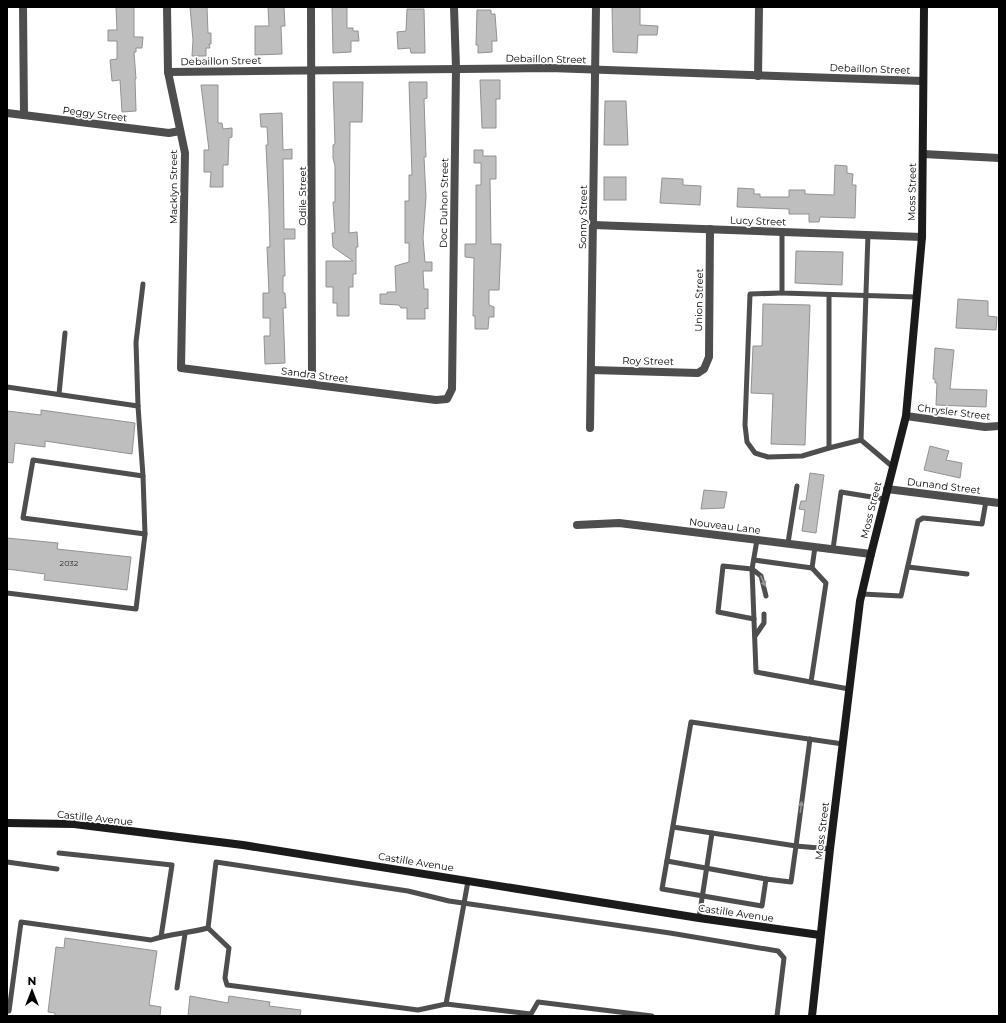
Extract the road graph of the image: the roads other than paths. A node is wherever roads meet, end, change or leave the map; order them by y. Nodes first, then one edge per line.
1 (23, 7) edge
2 (167, 7) edge
3 (311, 7) edge
4 (454, 7) edge
5 (596, 7) edge
6 (759, 7) edge
7 (924, 7) edge
8 (456, 68) junction
9 (311, 70) junction
10 (595, 70) junction
11 (168, 72) junction
12 (758, 76) junction
13 (923, 81) junction
14 (7, 113) edge
15 (24, 115) junction
16 (180, 131) junction
17 (923, 154) junction
18 (999, 158) edge
19 (593, 225) junction
20 (710, 229) junction
21 (782, 232) junction
22 (868, 234) junction
23 (922, 237) junction
24 (143, 284) dead end
25 (782, 293) junction
26 (829, 295) junction
27 (866, 296) junction
28 (916, 297) junction
29 (65, 333) dead end
30 (181, 368) joint
31 (704, 369) joint
32 (591, 370) junction
33 (312, 384) junction
34 (7, 387) edge
35 (59, 394) junction
36 (447, 399) joint
37 (138, 406) junction
38 (906, 416) junction
39 (999, 426) edge
40 (590, 428) dead end
41 (861, 440) junction
42 (829, 448) junction
43 (893, 467) junction
44 (144, 476) junction
45 (797, 486) dead end
46 (887, 489) junction
47 (884, 498) junction
48 (986, 501) junction
49 (999, 503) edge
50 (577, 525) dead end
51 (145, 534) junction
52 (757, 540) junction
53 (788, 543) junction
54 (815, 547) junction
55 (832, 549) junction
56 (871, 554) junction
57 (754, 560) junction
58 (908, 567) junction
59 (812, 568) junction
60 (752, 569) junction
61 (967, 574) dead end
62 (7, 593) edge
63 (862, 594) junction
64 (766, 596) dead end
65 (764, 614) dead end
66 (754, 619) junction
67 (755, 637) junction
68 (812, 682) junction
69 (849, 689) junction
70 (810, 739) junction
71 (842, 744) junction
72 (7, 823) edge
73 (673, 827) junction
74 (712, 833) junction
75 (796, 846) junction
76 (830, 849) junction
77 (59, 853) dead end
78 (667, 861) junction
79 (7, 862) edge
80 (707, 868) junction
81 (57, 869) dead end
82 (766, 879) junction
83 (468, 881) junction
84 (703, 896) junction
85 (464, 903) junction
86 (699, 918) junction
87 (208, 928) junction
88 (185, 934) junction
89 (820, 935) junction
90 (161, 937) junction
91 (176, 988) dead end
92 (446, 1004) junction
93 (7, 1011) edge
94 (652, 1016) edge
95 (777, 1016) edge
96 (812, 1016) edge

1 - 15 street
2 - 11 street, Macklyn Street
3 - 9 street, Odile Street
4 - 8 street, Doc Duhon Street
5 - 10 street, Sonny Street
6 - 12 street
7 - 13 main road, Moss Street
8 - 9 street, Debaillon Street
8 - 10 street, Debaillon Street
8 - 36 street, Doc Duhon Street
9 - 11 street, Debaillon Street
9 - 33 street, Odile Street
10 - 12 street, Debaillon Street
10 - 19 street, Sonny Street
11 - 16 street, Macklyn Street
12 - 13 street, Debaillon Street
13 - 17 main road, Moss Street
14 - 15 street, Peggy Street
15 - 16 street, Peggy Street
16 - 30 street, Macklyn Street
17 - 18 street
17 - 23 main road, Moss Street
19 - 20 street, Lucy Street
19 - 32 street, Sonny Street
20 - 21 street, Lucy Street
20 - 31 street, Union Street
21 - 22 street, Lucy Street
21 - 25 lane
22 - 23 street, Lucy Street
22 - 27 lane
23 - 28 main road, Moss Street
24 - 37 lane
25 - 26 lane
25 - 42 lane
26 - 27 lane
26 - 42 lane
27 - 28 lane
27 - 41 lane
28 - 38 main road, Moss Street
29 - 35 lane
30 - 33 street, Sandra Street
31 - 32 street, Roy Street
32 - 40 street, Sonny Street
33 - 36 street, Sandra Street
34 - 35 lane
35 - 37 lane
37 - 44 lane
38 - 39 street, Chrysler Street
38 - 43 main road, Moss Street
41 - 42 lane
41 - 43 lane
43 - 46 main road, Moss Street
44 - 51 lane
44 - 51 lane
45 - 53 lane
46 - 47 main road, Moss Street
46 - 48 street, Dunand Street
47 - 55 lane
47 - 56 main road, Moss Street
48 - 49 street, Dunand Street
48 - 58 lane
50 - 52 street, Nouveau Lane
51 - 62 lane
52 - 53 street, Nouveau Lane
52 - 57 lane
53 - 54 street, Nouveau Lane
54 - 55 street, Nouveau Lane
54 - 59 lane
55 - 56 street, Nouveau Lane
56 - 63 main road, Moss Street
57 - 59 lane
57 - 60 lane
58 - 61 lane
58 - 63 lane
59 - 68 lane
60 -> 64 lane
60 - 66 lane
60 - 66 lane
63 - 69 main road, Moss Street
65 - 67 lane
66 - 67 lane
67 - 68 lane
68 - 69 lane
69 - 71 main road, Moss Street
70 - 71 lane
70 - 73 lane
75 -> 70 lane
71 - 76 main road, Moss Street
72 - 83 main road, Castille Avenue
73 - 74 lane
73 - 78 lane
74 - 75 lane
74 - 80 lane
75 - 76 lane
75 - 82 lane
76 - 89 main road, Moss Street
77 - 90 lane
78 - 80 lane
78 - 84 lane
79 - 81 lane
80 - 82 lane
80 - 84 lane
82 - 84 lane
83 - 85 lane
83 - 86 main road, Castille Avenue
84 - 86 lane
85 - 87 lane
85 - 92 lane
85 - 95 lane
86 - 89 main road, Castille Avenue
87 - 88 lane
87 - 92 lane
88 - 90 lane
88 - 91 lane
89 - 96 main road, Moss Street
90 - 93 lane
92 - 94 lane

